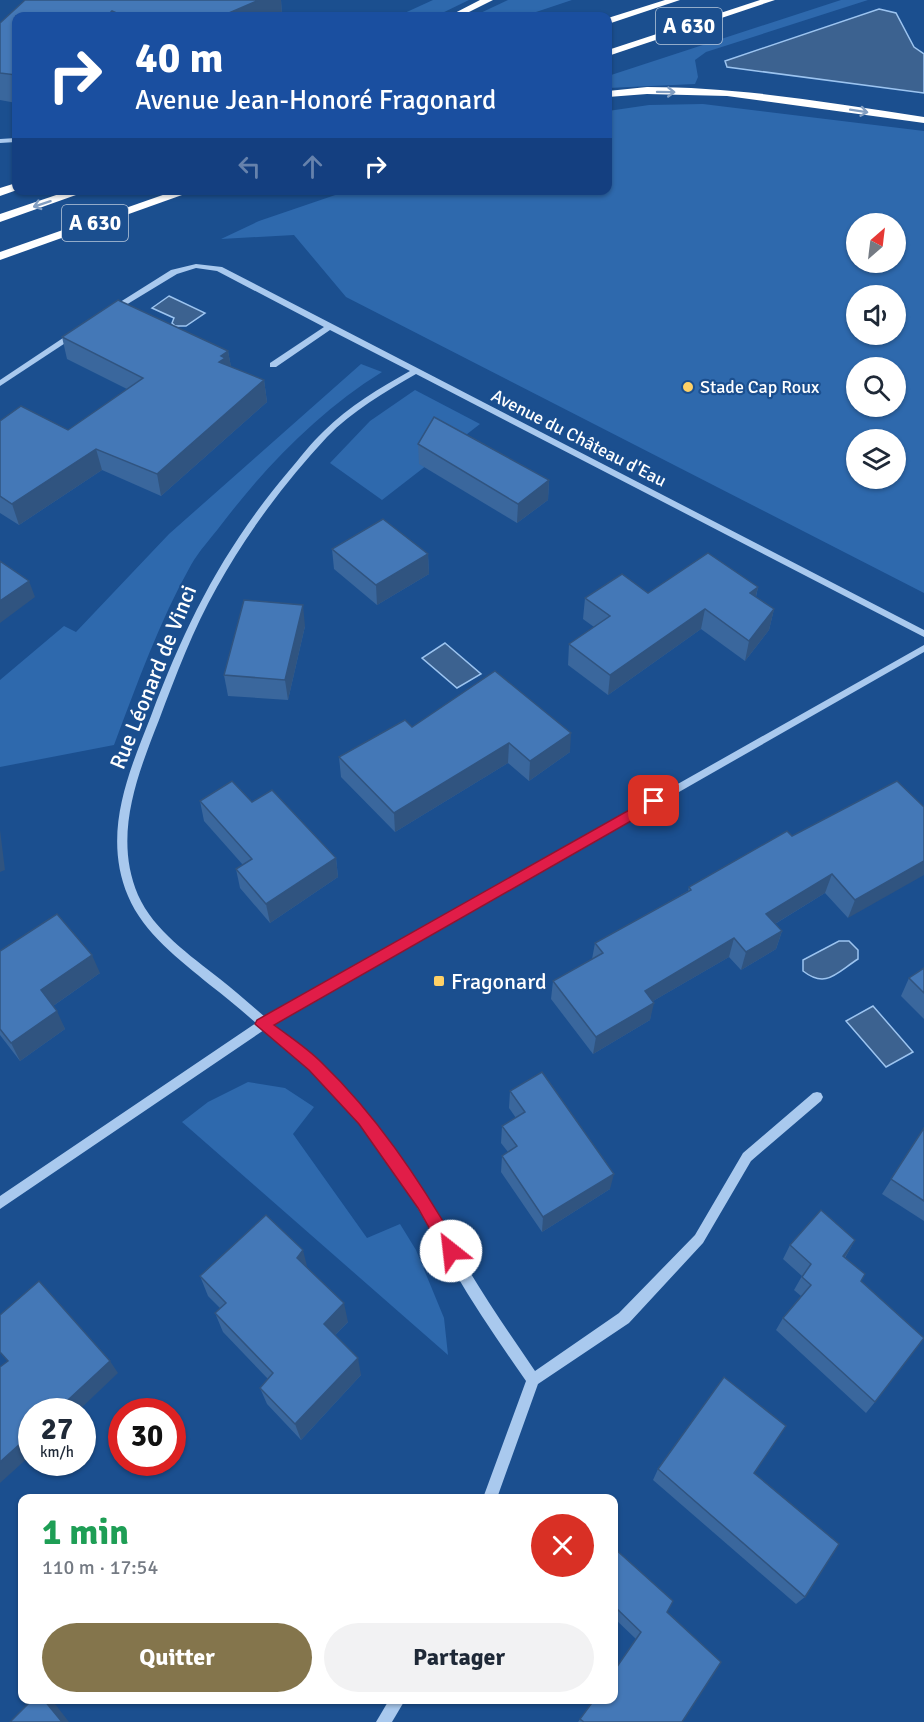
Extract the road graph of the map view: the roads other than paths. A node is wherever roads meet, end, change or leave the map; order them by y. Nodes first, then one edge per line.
1 (488, 0) edge
2 (675, 0) edge
3 (770, 0) edge
4 (462, 12) edge
5 (612, 20) edge
6 (612, 52) edge
7 (612, 93) edge
8 (924, 120) edge
9 (70, 195) edge
10 (174, 195) edge
11 (0, 219) edge
12 (0, 255) edge
13 (106, 314) edge
14 (87, 326) edge
15 (329, 327) junction
16 (273, 365) dead end
17 (414, 372) junction
18 (0, 384) edge
19 (924, 634) edge
20 (924, 648) edge
21 (262, 1024) junction
22 (818, 1096) dead end
23 (0, 1203) edge
24 (533, 1380) junction
25 (491, 1494) edge
26 (395, 1704) edge
27 (384, 1722) edge

1 - 4 highway
2 - 5 highway, A 630
3 - 6 highway, A 630
7 -> 8 highway
9 -> 11 highway, A 630
10 - 12 highway, A 630
13 - 15 street, Avenue du Château d'Eau
14 - 18 street
15 - 16 street
15 - 17 street, Avenue du Château d'Eau
17 - 19 street, Avenue du Château d'Eau
17 - 21 street, Rue Léonard de Vinci
20 - 21 street
21 - 23 street
21 - 24 street, Rue Léonard de Vinci
22 - 24 street
24 - 25 street
26 - 27 street

